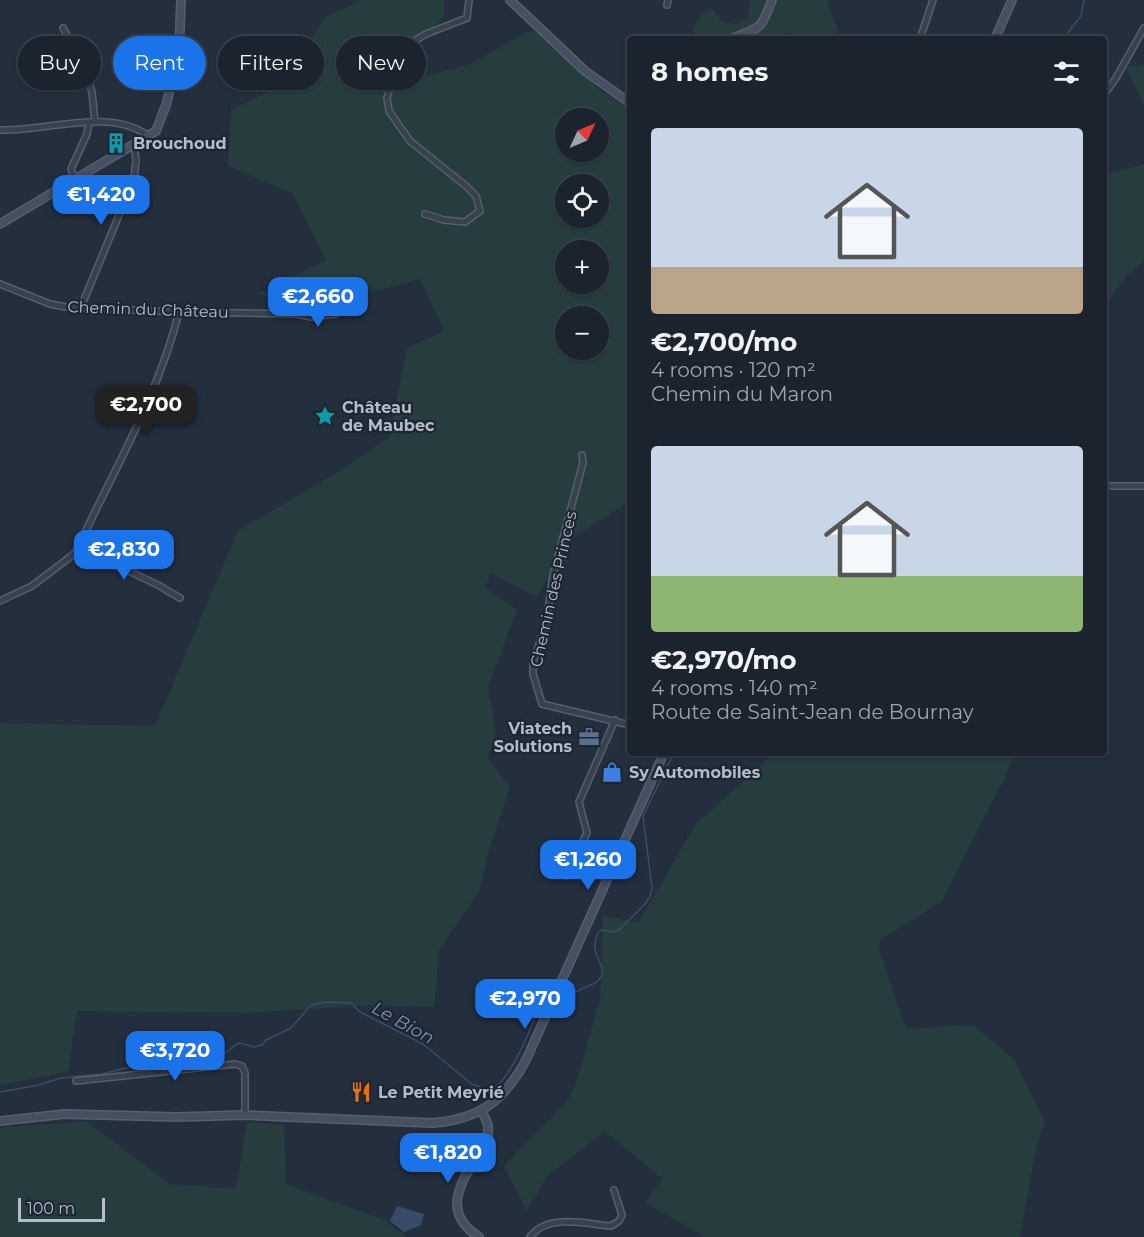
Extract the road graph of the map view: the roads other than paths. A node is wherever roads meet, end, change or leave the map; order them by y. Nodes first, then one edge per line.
1 (181, 0) edge
2 (469, 0) edge
3 (510, 0) edge
4 (772, 0) edge
5 (933, 0) edge
6 (1012, 0) edge
7 (63, 28) dead end
8 (1144, 28) edge
9 (740, 36) edge
10 (921, 36) edge
11 (996, 36) edge
12 (1107, 91) edge
13 (627, 101) edge
14 (92, 122) junction
15 (0, 130) edge
16 (147, 135) junction
17 (134, 144) junction
18 (75, 180) junction
19 (425, 214) dead end
20 (0, 224) edge
21 (0, 284) edge
22 (81, 307) junction
23 (179, 312) junction
24 (336, 314) dead end
25 (582, 455) dead end
26 (1107, 486) edge
27 (1144, 486) edge
28 (78, 547) junction
29 (180, 598) dead end
30 (0, 601) edge
31 (615, 720) junction
32 (627, 724) edge
33 (663, 756) edge
34 (566, 876) dead end
35 (76, 1081) dead end
36 (482, 1111) junction
37 (245, 1115) junction
38 (0, 1121) edge
39 (614, 1190) dead end
40 (479, 1237) edge
41 (530, 1237) edge

1 - 16 main road
2 - 19 street
3 - 13 main road
4 - 9 main road
5 - 10 street
6 - 11 main road
7 - 14 street
8 - 12 street
14 - 15 street
14 - 16 street
14 - 18 street
16 - 17 main road
17 - 18 main road
17 - 22 street
18 - 20 main road
21 - 22 street, Chemin du Château
22 - 23 street, Chemin du Château
23 - 24 street, Chemin du Château
23 - 28 street
25 - 31 street, Chemin des Princes
26 - 27 street
28 - 29 street
28 - 30 street
31 - 32 street, Chemin des Princes
31 - 34 street
33 - 36 main road
35 - 37 street
36 - 37 main road
36 - 40 main road
37 - 38 main road
39 - 41 street

